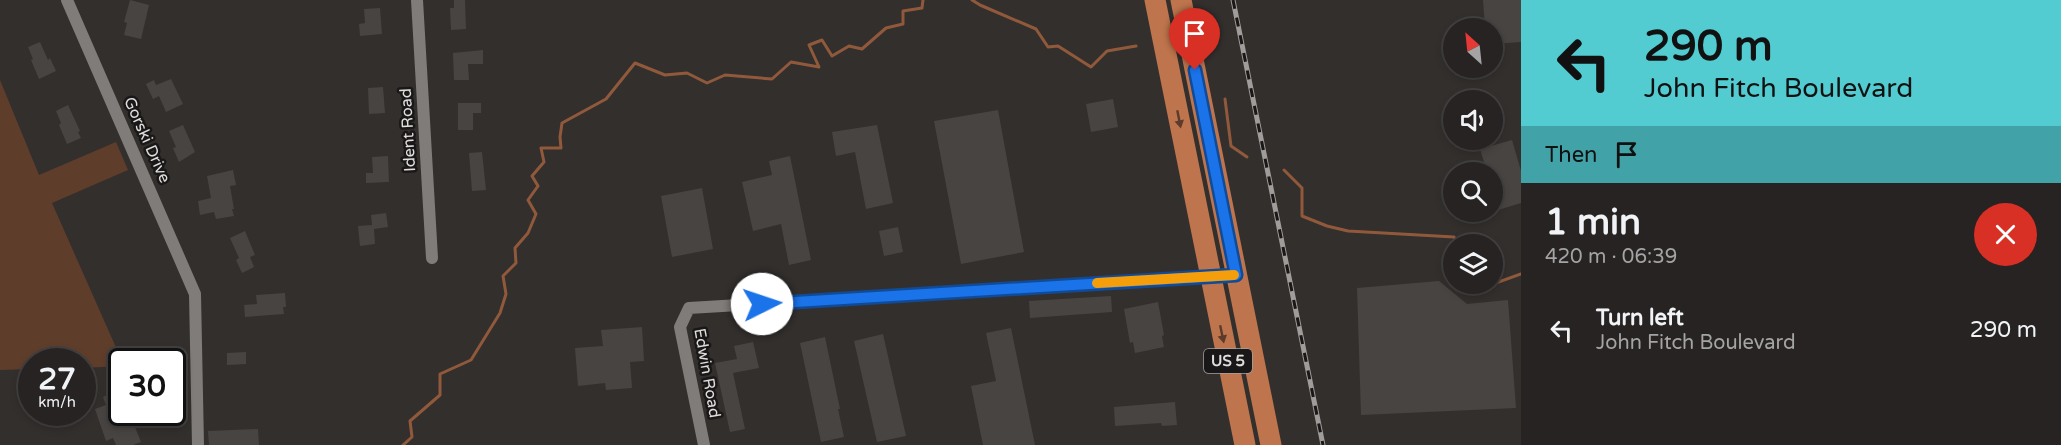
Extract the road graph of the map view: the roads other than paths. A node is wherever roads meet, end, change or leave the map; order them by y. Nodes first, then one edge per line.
1 (67, 0) edge
2 (417, 0) edge
3 (1155, 0) edge
4 (1181, 0) edge
5 (432, 258) dead end
6 (1236, 275) junction
7 (1211, 277) junction
8 (198, 445) edge
9 (704, 445) edge
10 (1245, 445) edge
11 (1270, 445) edge

1 - 8 street, Gorski Drive
2 - 5 street, Ident Road
3 -> 7 highway, US 5
4 - 6 highway, US 5
6 - 7 street
6 - 11 highway, US 5
7 - 9 street, Edwin Road
7 -> 10 highway, US 5

